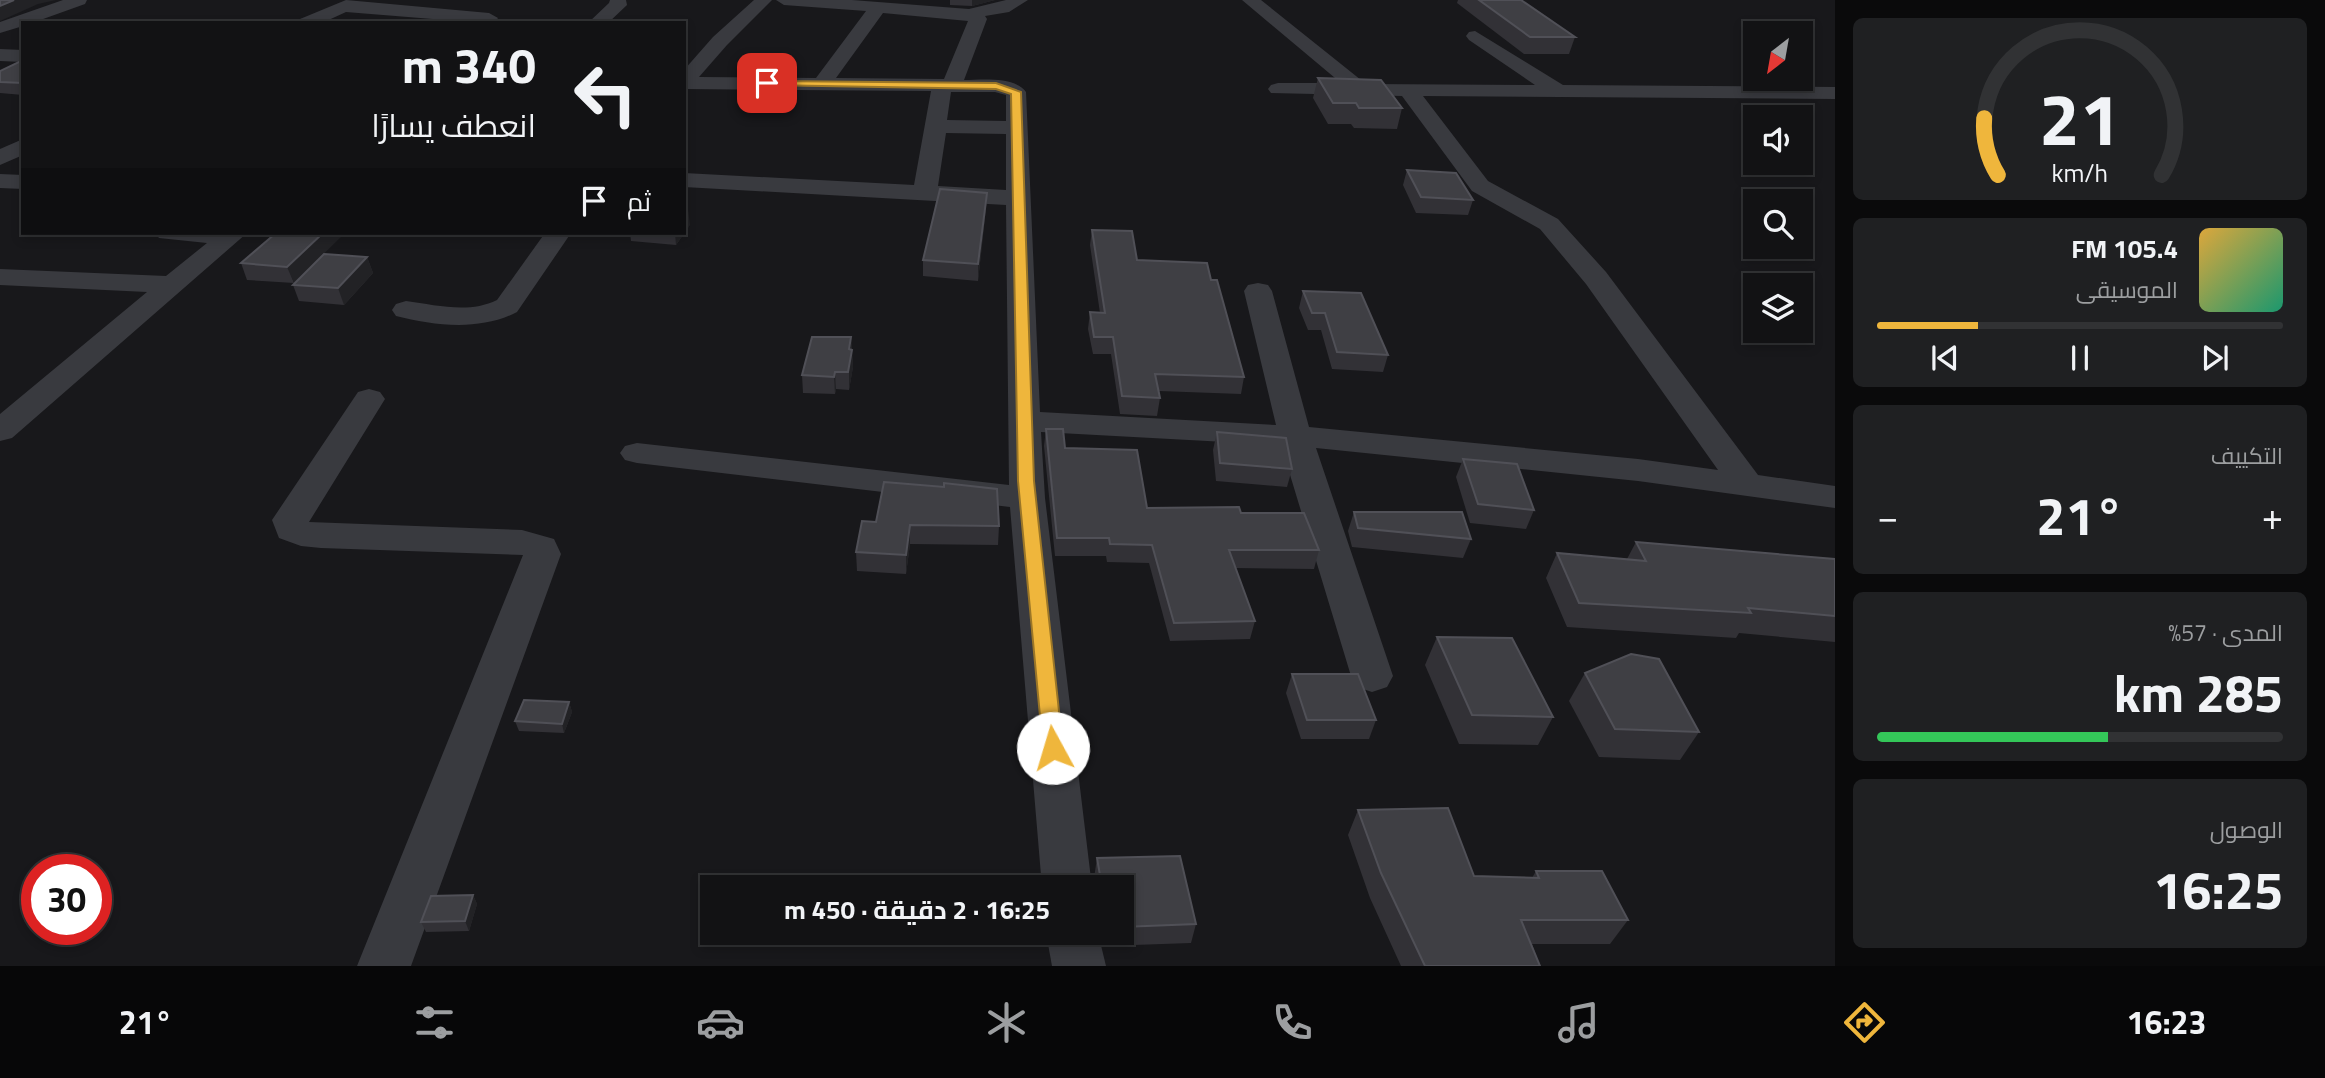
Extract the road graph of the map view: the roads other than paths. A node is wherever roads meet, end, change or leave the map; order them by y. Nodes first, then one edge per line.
1 (79, 0) edge
2 (361, 0) edge
3 (618, 0) edge
4 (764, 0) edge
5 (784, 0) edge
6 (1020, 0) edge
7 (1250, 0) edge
8 (827, 2) edge
9 (878, 6) junction
10 (343, 7) junction
11 (969, 14) junction
12 (489, 18) dead end
13 (311, 21) edge
14 (599, 21) edge
15 (0, 27) edge
16 (1475, 36) dead end
17 (0, 55) edge
18 (21, 56) edge
19 (21, 62) edge
20 (0, 71) edge
21 (686, 81) edge
22 (686, 83) edge
23 (822, 83) junction
24 (947, 86) junction
25 (1359, 88) junction
26 (1278, 89) dead end
27 (1407, 89) junction
28 (1561, 93) junction
29 (1835, 93) edge
30 (937, 126) junction
31 (1018, 128) junction
32 (21, 147) edge
33 (0, 158) edge
34 (686, 180) edge
35 (0, 181) edge
36 (21, 182) edge
37 (925, 194) junction
38 (1019, 198) junction
39 (231, 235) edge
40 (557, 235) edge
41 (0, 277) edge
42 (173, 285) junction
43 (1258, 291) dead end
44 (406, 310) dead end
45 (369, 399) dead end
46 (1025, 421) junction
47 (0, 431) edge
48 (1295, 436) junction
49 (637, 453) dead end
50 (1746, 484) junction
51 (1835, 497) edge
52 (1027, 498) junction
53 (1372, 676) dead end
54 (1066, 875) edge
55 (1075, 945) edge
56 (384, 966) edge
57 (1079, 966) edge

1 - 15 street
2 - 10 street
3 - 14 street
4 - 21 street
5 - 8 street
6 - 11 street
7 - 25 street
8 - 9 street
9 - 11 street
9 - 23 street
10 - 12 street
10 - 13 street
11 - 24 street
16 - 28 street
17 - 18 street
19 - 20 street
22 - 23 street
23 - 24 street
24 - 30 street
24 - 31 street
25 - 26 street
25 - 27 street
27 - 28 street
27 - 50 street
28 - 29 street
30 - 31 street
30 - 37 street
31 - 38 street
32 - 33 street
34 - 37 street
35 - 36 street
37 - 38 street
38 - 46 street
39 - 42 street
40 - 44 street
41 - 42 street
42 - 47 street
43 - 48 street
45 - 56 street
46 - 48 street
46 - 52 street
48 - 50 street
48 - 53 street
49 - 52 street
50 - 51 street
52 - 54 street
55 - 57 street

